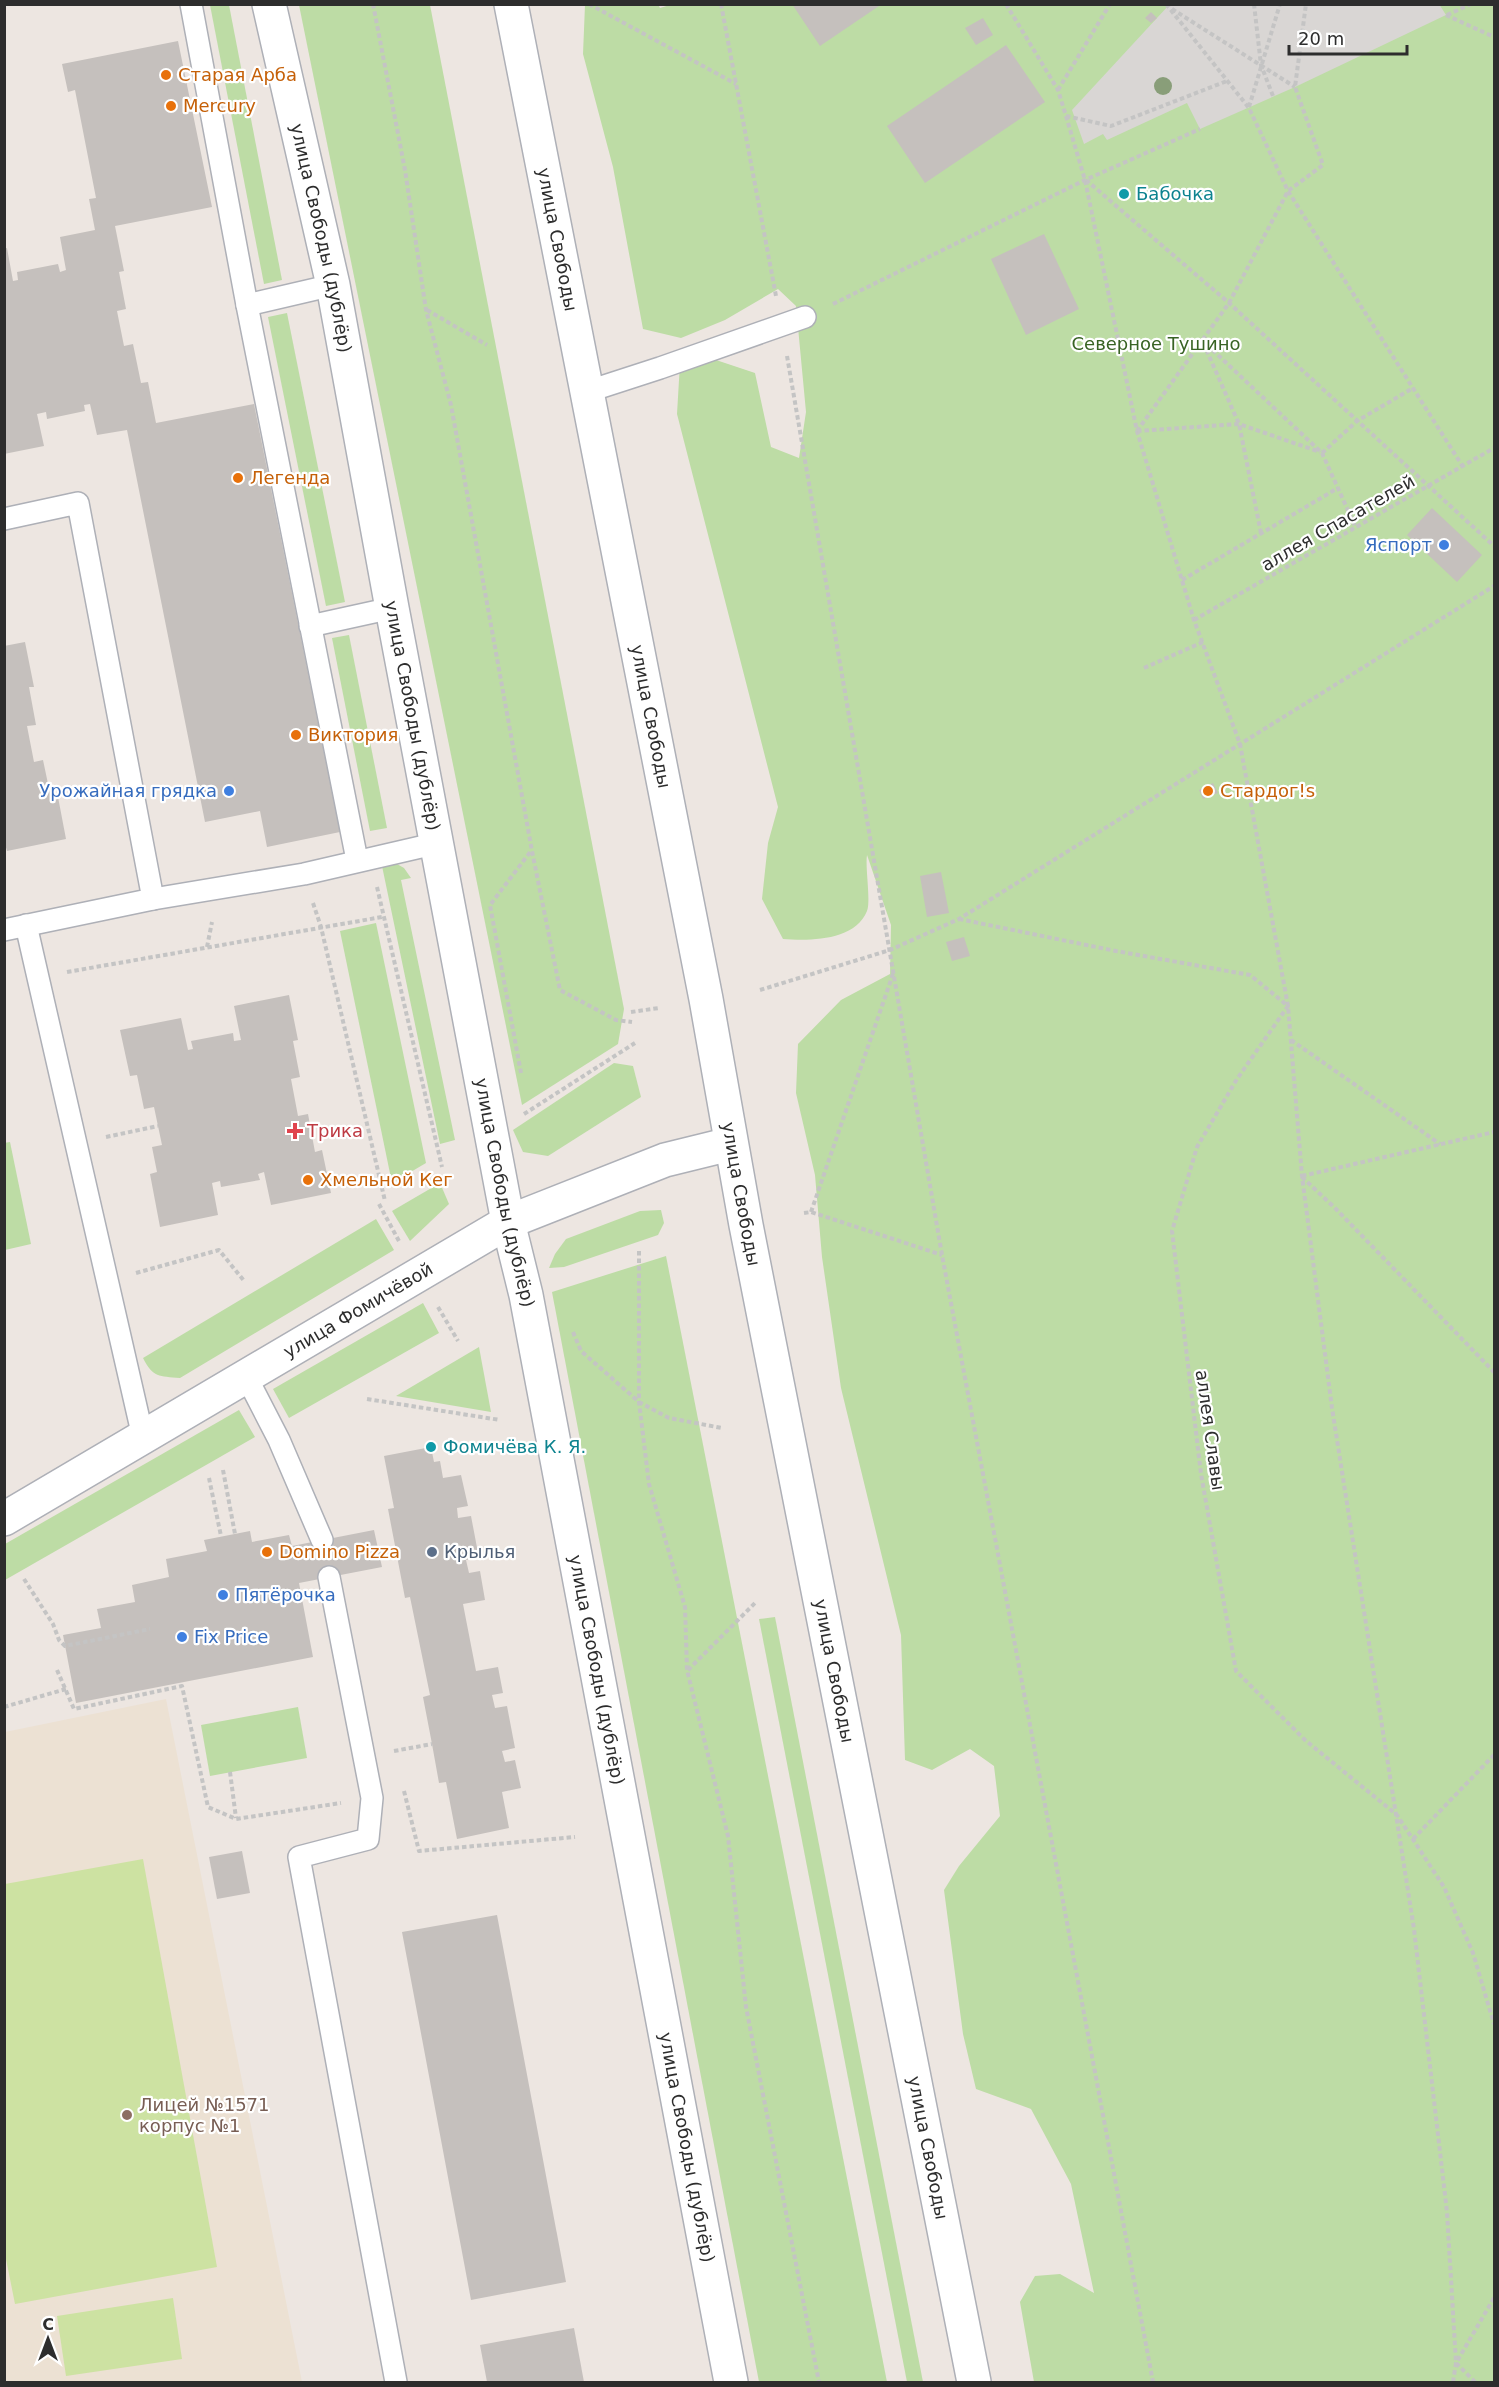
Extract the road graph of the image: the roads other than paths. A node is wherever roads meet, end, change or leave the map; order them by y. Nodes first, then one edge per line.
1 (191, 4) edge
2 (269, 4) edge
3 (511, 4) edge
4 (333, 285) junction
5 (246, 305) junction
6 (805, 317) road end
7 (586, 392) junction
8 (4, 519) edge
9 (392, 608) junction
10 (310, 626) junction
11 (438, 843) junction
12 (364, 859) junction
13 (153, 899) junction
14 (26, 926) junction
15 (4, 930) edge
16 (730, 1144) junction
17 (508, 1222) junction
18 (246, 1376) junction
19 (143, 1437) junction
20 (4, 1519) edge
21 (322, 1540) dead end
22 (329, 1577) dead end
23 (396, 2382) edge
24 (730, 2382) edge
25 (974, 2382) edge

1 - 5 lane
2 - 4 street, улица Свободы (дублёр)
3 - 7 street, улица Свободы
4 - 5 lane
4 - 9 street, улица Свободы (дублёр)
5 - 10 lane
6 - 7 lane
7 - 16 street, улица Свободы
8 - 13 lane
9 - 10 lane
9 - 11 street, улица Свободы (дублёр)
10 - 12 lane
11 - 12 lane
11 - 17 street, улица Свободы (дублёр)
12 - 13 lane
13 - 14 lane
14 - 15 lane
14 - 19 lane
16 - 17 street, улица Фомичёвой
16 - 25 street, улица Свободы
17 - 18 street, улица Фомичёвой
17 - 24 street, улица Свободы (дублёр)
18 - 19 street, улица Фомичёвой
18 - 21 lane
19 - 20 street, улица Фомичёвой
22 - 23 lane

